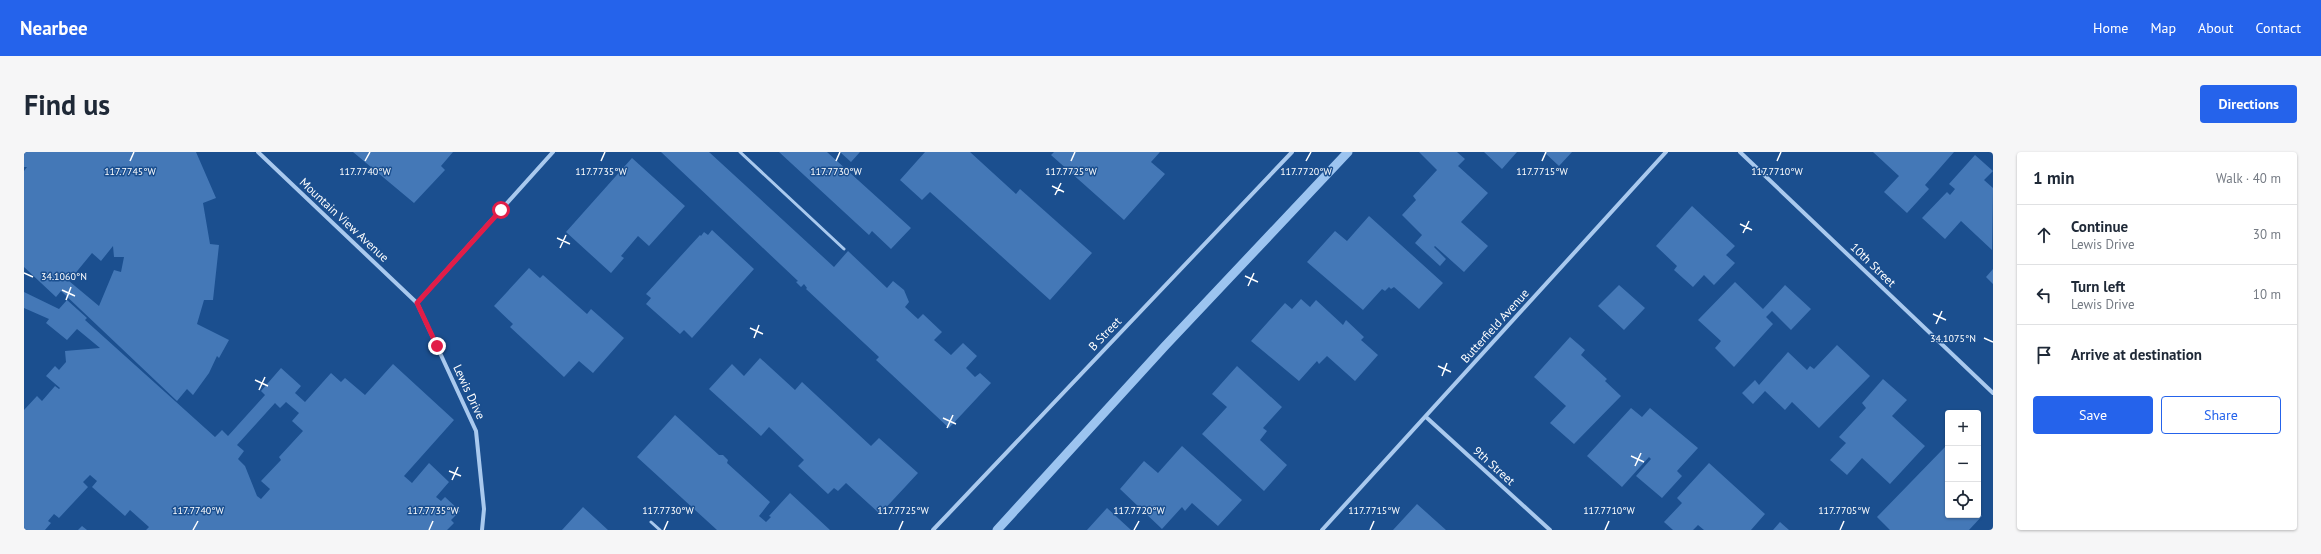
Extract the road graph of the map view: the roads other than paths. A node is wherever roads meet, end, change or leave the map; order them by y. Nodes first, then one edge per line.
1 (258, 152) edge
2 (553, 152) edge
3 (740, 152) edge
4 (1292, 152) edge
5 (1666, 152) edge
6 (1740, 152) edge
7 (844, 249) dead end
8 (417, 303) junction
9 (1993, 393) edge
10 (1426, 417) junction
11 (651, 522) dead end
12 (482, 530) edge
13 (660, 530) edge
14 (933, 530) edge
15 (1322, 530) edge
16 (1550, 530) edge

1 - 8 street, Mountain View Avenue
2 - 8 street
3 - 7 lane
4 - 14 street, B Street
5 - 10 street, Butterfield Avenue
6 - 9 street, 10th Street
8 - 12 street, Lewis Drive
10 - 15 street, Butterfield Avenue
10 - 16 street, 9th Street
11 - 13 lane

